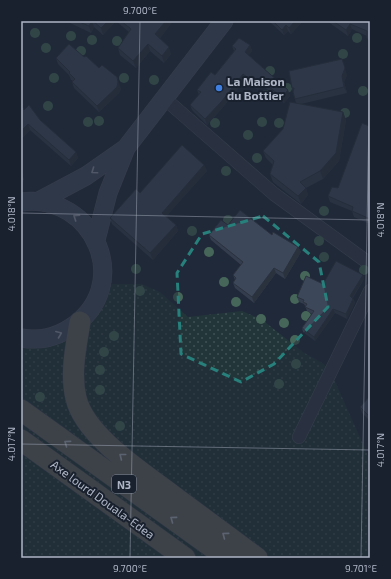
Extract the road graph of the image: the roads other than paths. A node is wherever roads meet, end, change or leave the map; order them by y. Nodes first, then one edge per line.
1 (224, 21) edge
2 (164, 98) junction
3 (126, 148) junction
4 (39, 201) junction
5 (21, 202) edge
6 (96, 240) junction
7 (370, 264) edge
8 (370, 291) edge
9 (80, 322) junction
10 (21, 338) edge
11 (21, 410) edge
12 (299, 437) dead end
13 (21, 440) edge
14 (185, 558) edge
15 (228, 558) edge
16 (257, 558) edge

1 - 2 main road
2 - 3 main road
2 - 7 street
3 -> 4 main road
3 - 6 main road
4 - 5 main road
6 -> 4 main road
6 - 9 main road
8 - 12 street
10 -> 9 main road
16 -> 9 highway
15 -> 11 highway, Axe lourd Douala-Edea / N3
13 - 14 highway, Axe lourd Douala-Edea / N3

